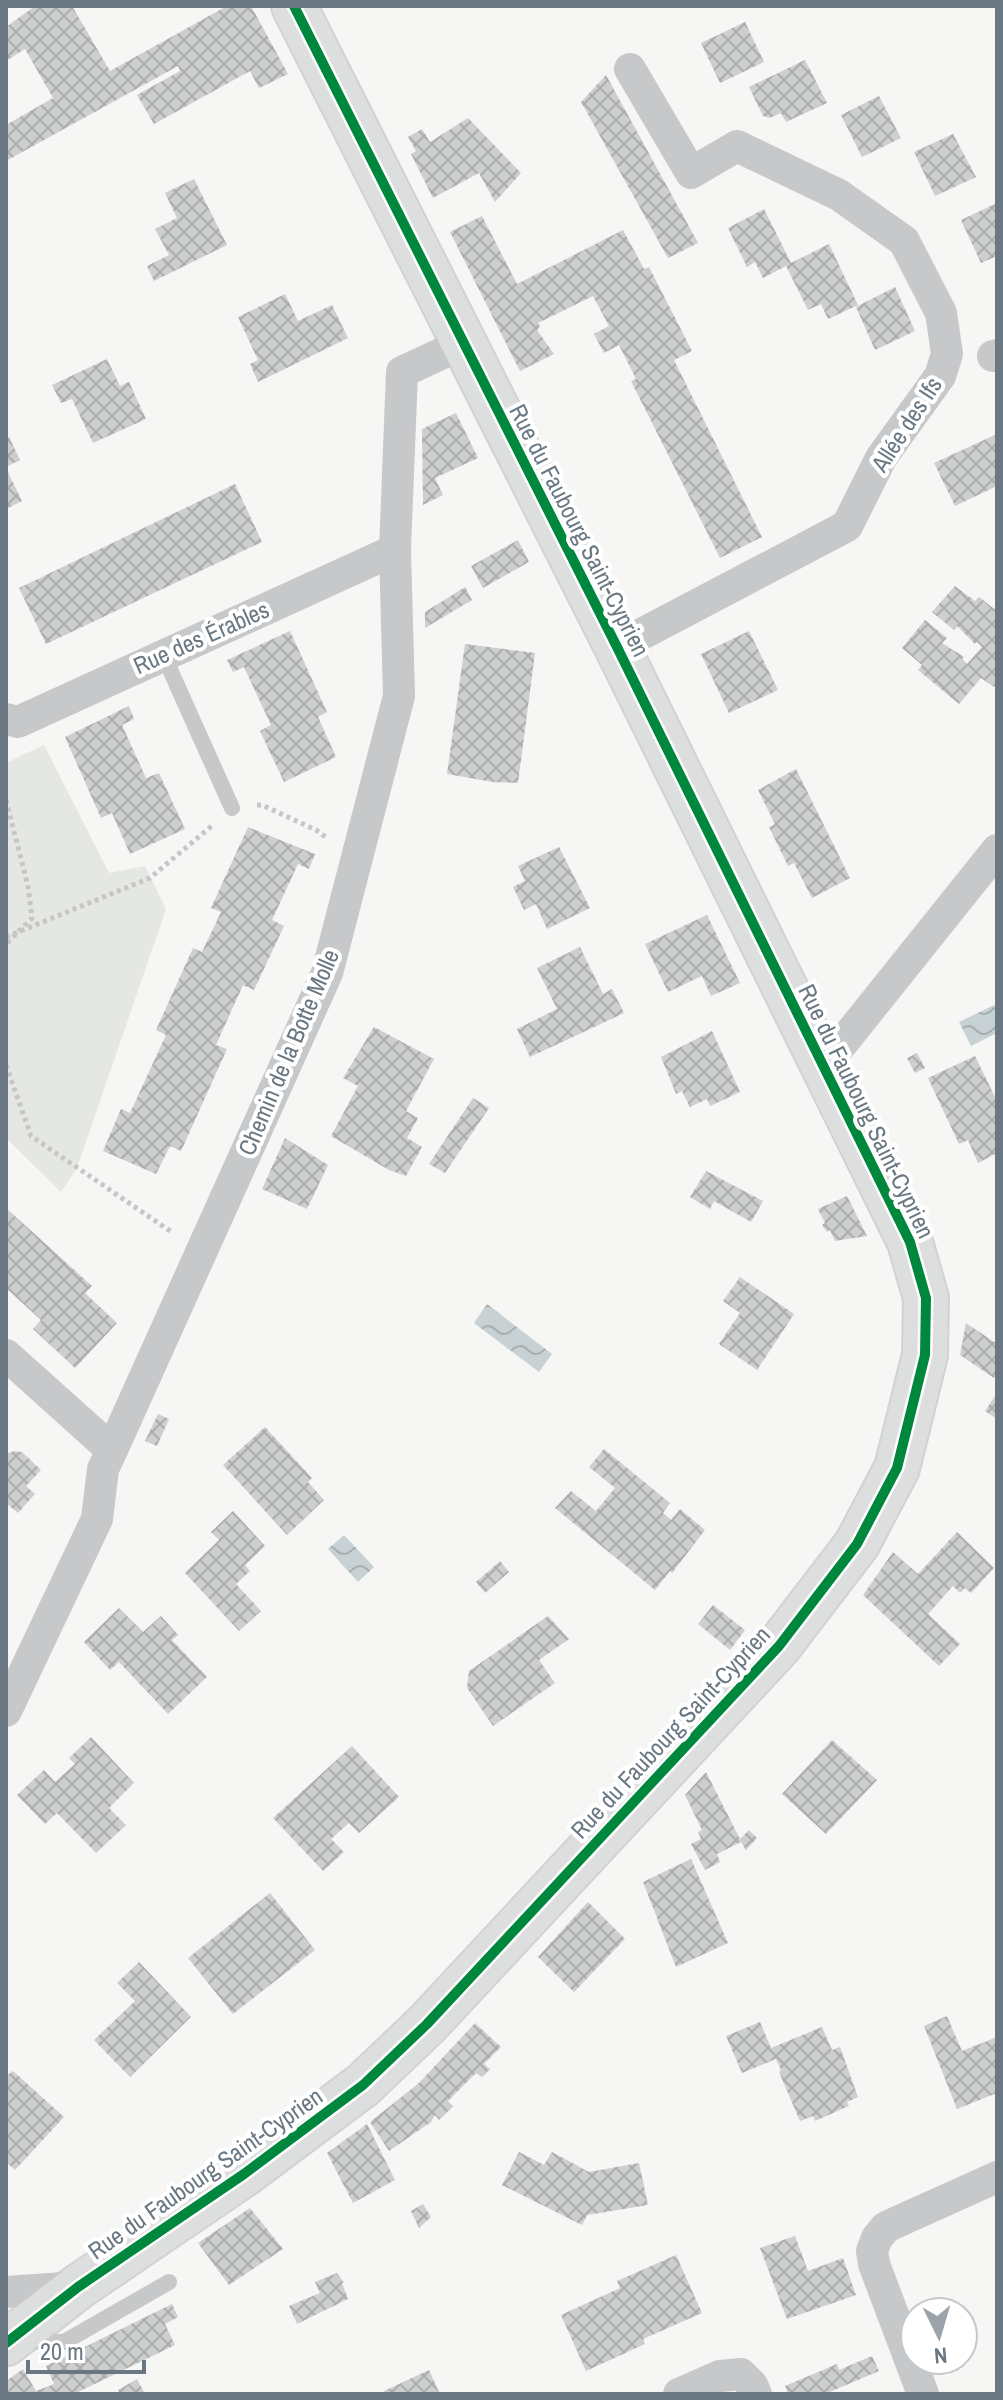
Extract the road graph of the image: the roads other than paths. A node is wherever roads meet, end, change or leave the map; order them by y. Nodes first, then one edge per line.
1 (294, 6) edge
2 (630, 69) dead end
3 (464, 343) junction
4 (395, 550) junction
5 (617, 647) junction
6 (163, 654) junction
7 (6, 719) edge
8 (232, 808) road end
9 (997, 850) edge
10 (824, 1066) junction
11 (6, 1355) edge
12 (112, 1450) junction
13 (6, 1711) edge
14 (997, 2177) edge
15 (169, 2282) dead end
16 (78, 2287) junction
17 (6, 2292) edge
18 (7, 2342) edge
19 (679, 2394) edge
20 (756, 2394) edge
21 (923, 2394) edge

1 - 3 street, Rue du Faubourg Saint-Cyprien
2 - 5 street, Allée des Ifs
3 - 4 street, Chemin de la Botte Molle
3 - 5 street, Rue du Faubourg Saint-Cyprien
4 - 6 street, Rue des Érables
4 - 12 street, Chemin de la Botte Molle
5 - 10 street, Rue du Faubourg Saint-Cyprien
6 - 7 street, Rue des Érables
6 - 8 lane
9 - 10 street
10 - 16 street, Rue du Faubourg Saint-Cyprien
11 - 12 street
12 - 13 street, Chemin de la Botte Molle
14 - 21 street
15 - 18 lane
16 - 17 street
16 - 18 street, Rue du Faubourg Saint-Cyprien
19 - 20 street

